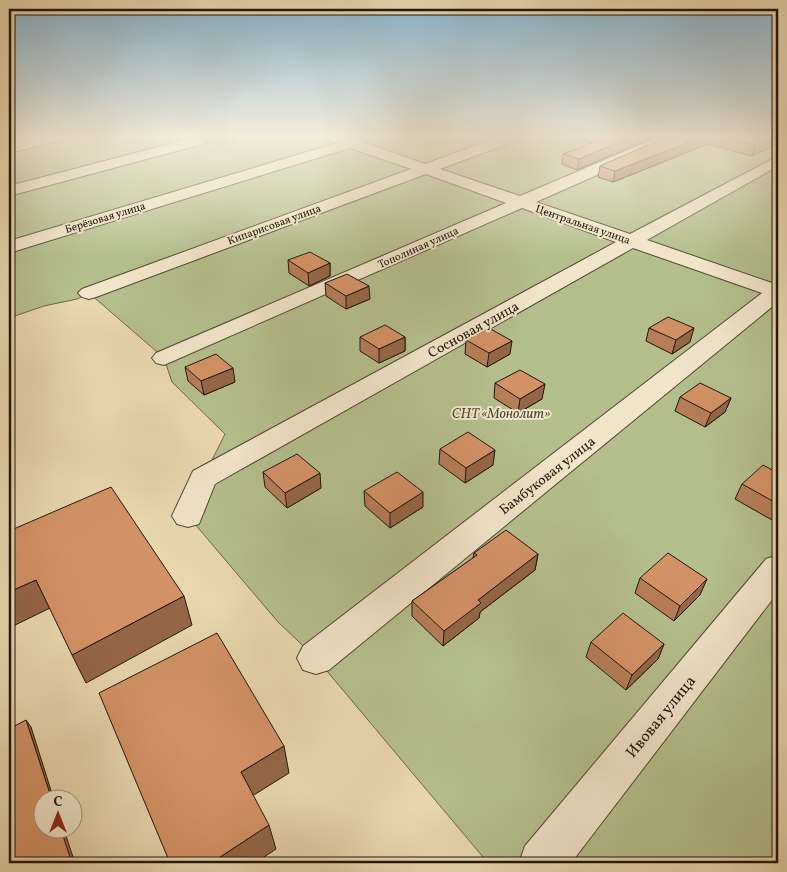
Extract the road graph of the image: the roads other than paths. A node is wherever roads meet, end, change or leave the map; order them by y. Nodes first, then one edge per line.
1 (63, 177) edge
2 (239, 177) edge
3 (402, 177) edge
4 (449, 177) edge
5 (579, 177) edge
6 (748, 177) edge
7 (9, 191) edge
8 (520, 202) junction
9 (631, 241) junction
10 (9, 246) edge
11 (778, 292) edge
12 (89, 293) dead end
13 (164, 358) dead end
14 (188, 516) dead end
15 (778, 568) edge
16 (316, 658) dead end
17 (542, 863) edge

1 - 7 street
2 - 10 street, Берёзовая улица
3 - 12 street, Кипарисовая улица
4 - 8 street, Центральная улица
5 - 8 street, Тополиная улица
6 - 9 street, Сосновая улица
8 - 9 street, Центральная улица
8 - 13 street, Тополиная улица
9 - 11 street, Центральная улица
9 - 14 street, Сосновая улица
11 - 16 street, Бамбуковая улица
15 - 17 street, Ивовая улица

